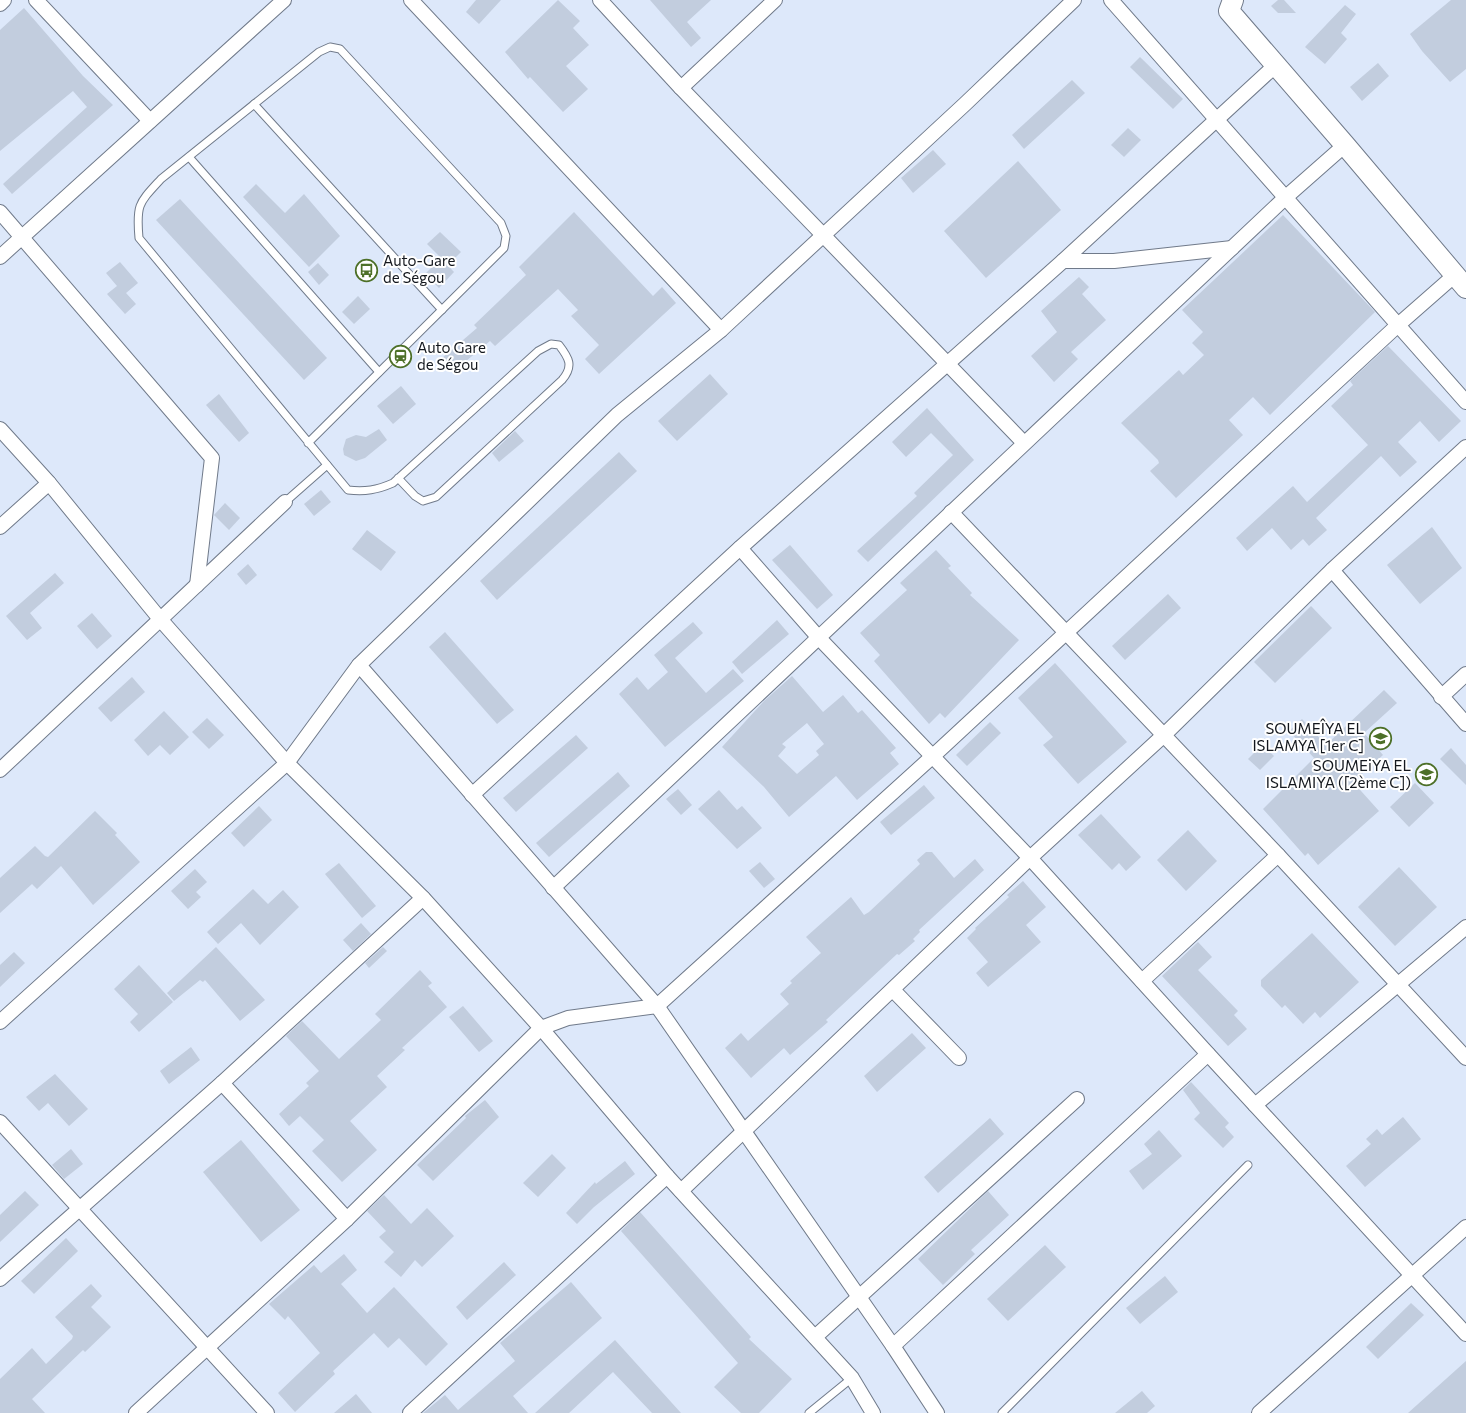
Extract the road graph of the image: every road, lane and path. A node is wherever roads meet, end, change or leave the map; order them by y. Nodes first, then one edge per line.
1 (4, 0) edge
2 (36, 0) edge
3 (284, 0) edge
4 (411, 0) edge
5 (600, 0) edge
6 (774, 0) edge
7 (1074, 0) edge
8 (1111, 0) edge
9 (0, 4) edge
10 (1227, 4) edge
11 (1277, 64) junction
12 (681, 88) junction
13 (254, 104) junction
14 (1217, 120) junction
15 (150, 121) junction
16 (1345, 144) junction
17 (189, 157) junction
18 (1286, 197) junction
19 (0, 212) edge
20 (824, 235) junction
21 (22, 237) junction
22 (1232, 248) junction
23 (0, 257) edge
24 (1063, 261) junction
25 (1460, 282) edge
26 (442, 310) junction
27 (1398, 325) junction
28 (721, 330) junction
29 (947, 363) junction
30 (379, 372) junction
31 (1466, 402) edge
32 (0, 429) edge
33 (308, 443) junction
34 (1024, 443) junction
35 (1466, 447) edge
36 (327, 465) junction
37 (398, 478) junction
38 (49, 484) junction
39 (286, 502) joint
40 (952, 512) junction
41 (0, 527) edge
42 (740, 548) junction
43 (1332, 570) junction
44 (197, 585) junction
45 (160, 619) junction
46 (1066, 631) junction
47 (819, 638) junction
48 (359, 665) junction
49 (1466, 674) edge
50 (1441, 697) junction
51 (1466, 724) edge
52 (1164, 735) junction
53 (932, 756) junction
54 (287, 763) junction
55 (0, 770) edge
56 (472, 795) junction
57 (1278, 855) junction
58 (1030, 858) junction
59 (553, 888) junction
60 (423, 898) junction
61 (1466, 927) edge
62 (1142, 981) junction
63 (1396, 984) junction
64 (893, 990) junction
65 (657, 1006) junction
66 (0, 1022) edge
67 (541, 1028) junction
68 (1208, 1054) junction
69 (959, 1058) dead end
70 (1466, 1058) edge
71 (222, 1083) junction
72 (1077, 1099) dead end
73 (1255, 1105) junction
74 (0, 1122) edge
75 (743, 1132) junction
76 (1248, 1165) dead end
77 (667, 1176) junction
78 (681, 1191) junction
79 (80, 1209) junction
80 (347, 1219) junction
81 (1466, 1227) edge
82 (1412, 1276) junction
83 (0, 1280) edge
84 (859, 1297) junction
85 (1466, 1334) edge
86 (815, 1337) junction
87 (893, 1346) junction
88 (208, 1347) junction
89 (852, 1378) junction
90 (136, 1413) edge
91 (267, 1413) edge
92 (410, 1413) edge
93 (809, 1413) edge
94 (873, 1413) edge
95 (937, 1413) edge
96 (1002, 1413) edge
97 (1259, 1413) edge

1 - 9 street
2 - 15 street
3 - 15 street
4 - 28 street
5 - 12 street
6 - 12 street
7 - 20 street
8 - 14 street
10 - 11 main road
11 - 14 street
11 - 16 main road
12 - 20 street
13 - 17 lane
13 - 26 lane
13 - 26 lane
14 - 18 street
14 - 24 street
15 - 21 street
16 - 18 street
16 - 25 main road
17 - 30 lane
17 - 33 lane
18 - 22 street
18 - 27 street
19 - 21 street
20 - 28 street
20 - 29 street
21 - 23 street
21 - 44 street
22 - 24 street
22 - 34 street
24 - 29 street
25 - 27 street
26 - 30 lane
27 - 31 street
27 - 46 street
28 - 48 street
29 - 34 street
29 - 42 street
30 - 33 lane
32 - 38 street
33 - 36 lane
34 - 40 street
35 - 43 street
36 - 37 lane
36 - 39 lane
37 - 37 lane
38 - 41 street
38 - 45 street
39 - 44 street
40 - 46 street
40 - 47 street
42 - 47 street
42 - 56 street
43 - 50 street
43 - 52 street
44 - 45 street
45 - 54 street
45 - 55 street
46 - 52 street
46 - 53 street
47 - 53 street
47 - 59 street
48 - 54 street
48 - 56 street
49 - 50 street
50 - 51 street
52 - 57 street
52 - 58 street
53 - 58 street
53 - 65 street
54 - 60 street
54 - 66 street
56 - 59 street
57 - 62 street
57 - 63 street
58 - 62 street
58 - 64 street
59 - 65 street
60 - 67 street
60 - 71 street
61 - 63 street
62 - 68 street
63 - 70 street
63 - 73 street
64 - 69 street
64 - 75 street
65 - 67 street
65 - 75 street
67 - 77 street
67 - 80 street
68 - 73 street
68 - 87 street
71 - 79 street
71 - 80 street
72 - 84 street
73 - 82 street
74 - 79 street
75 - 78 street
75 - 84 street
76 - 96 lane
77 - 78 street
77 - 92 street
78 - 86 street
79 - 83 street
79 - 88 street
80 - 88 street
81 - 82 street
82 - 85 street
82 - 97 street
84 - 86 street
84 - 87 street
86 - 89 street
87 - 95 street
88 - 90 street
88 - 91 street
89 - 93 lane
89 - 94 street

